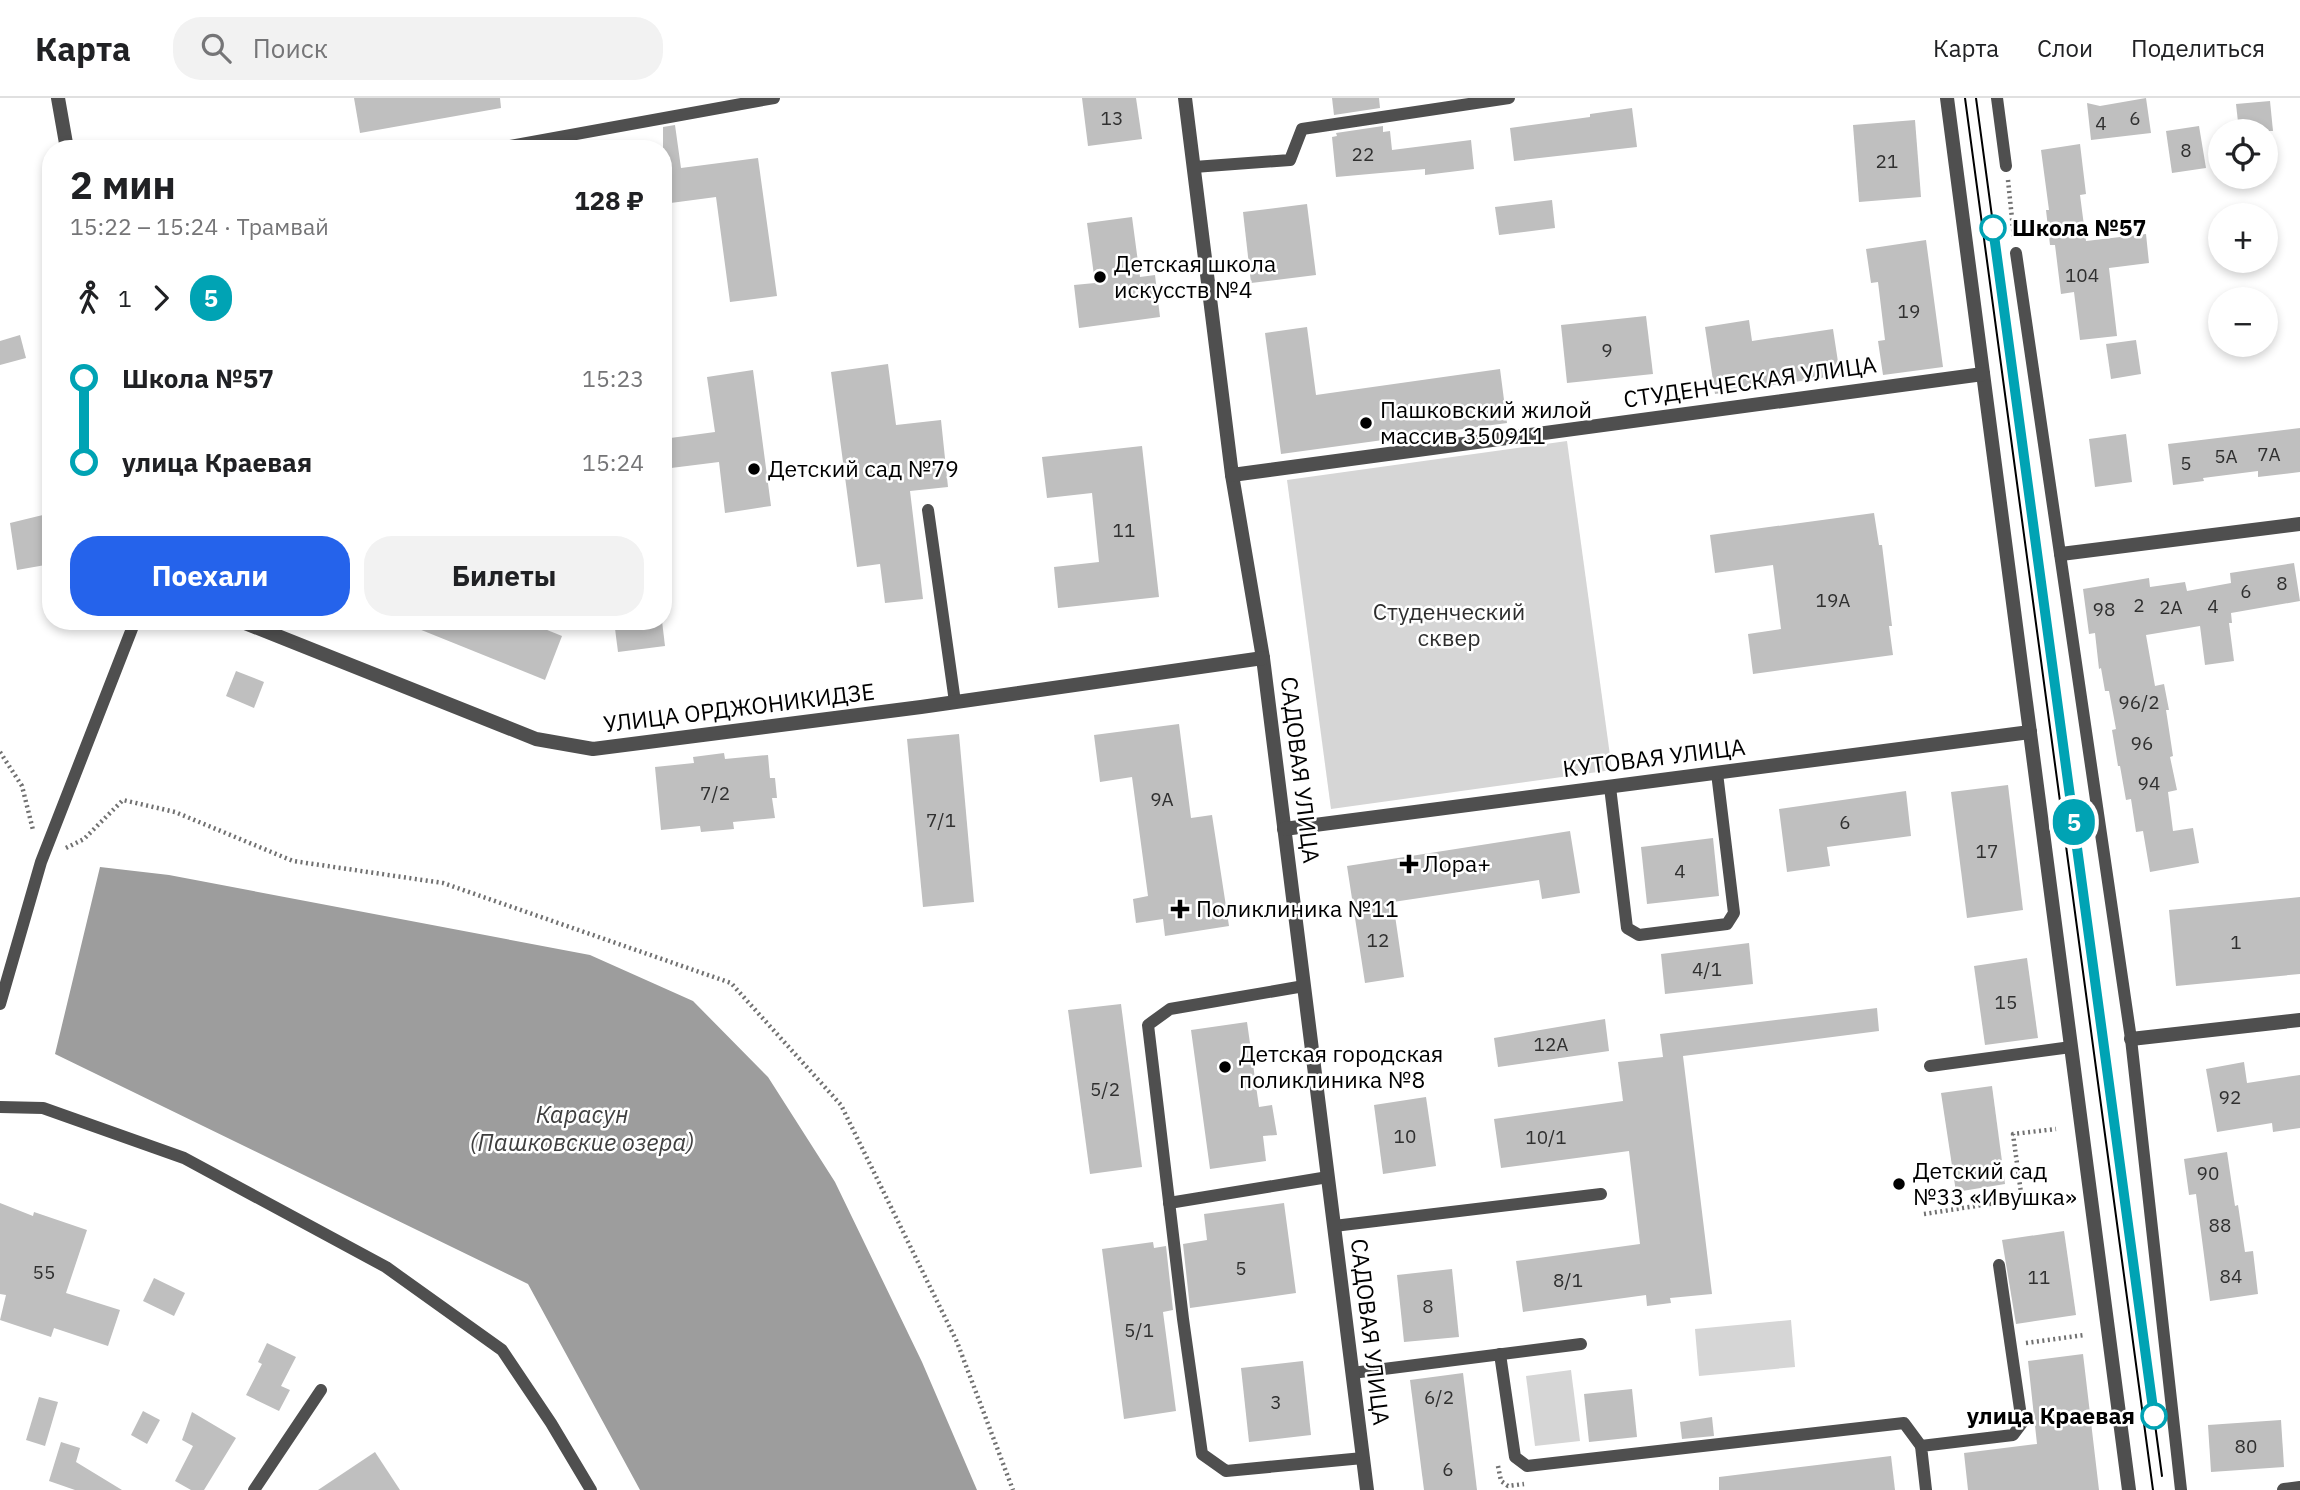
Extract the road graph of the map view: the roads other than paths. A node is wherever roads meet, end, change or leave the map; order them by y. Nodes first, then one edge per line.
1 (58, 98) edge
2 (774, 98) edge
3 (1185, 98) edge
4 (1509, 98) edge
5 (1947, 98) edge
6 (1997, 98) edge
7 (65, 140) edge
8 (543, 140) edge
9 (2006, 166) road end
10 (1194, 167) junction
11 (2016, 253) road end
12 (1983, 374) junction
13 (1232, 475) junction
14 (928, 510) dead end
15 (2300, 524) edge
16 (2061, 554) junction
17 (131, 630) edge
18 (263, 630) edge
19 (1263, 658) junction
20 (955, 702) junction
21 (2030, 732) junction
22 (1717, 773) junction
23 (1610, 787) junction
24 (1284, 829) junction
25 (1304, 986) junction
26 (0, 1004) edge
27 (2300, 1020) edge
28 (2132, 1039) junction
29 (2071, 1047) junction
30 (1930, 1066) dead end
31 (0, 1107) edge
32 (1328, 1177) junction
33 (1601, 1194) dead end
34 (1169, 1203) junction
35 (1334, 1226) junction
36 (1998, 1265) dead end
37 (1581, 1343) dead end
38 (1500, 1354) junction
39 (1352, 1373) junction
40 (321, 1390) dead end
41 (1921, 1447) junction
42 (1363, 1458) junction
43 (2300, 1489) edge
44 (254, 1490) edge
45 (591, 1490) edge
46 (1367, 1490) edge
47 (1926, 1490) edge
48 (2129, 1490) edge
49 (2181, 1490) edge
50 (2284, 1490) edge

1 - 7 street
2 - 8 lane
3 - 10 street, САДОВАЯ УЛИЦА
4 - 10 lane
5 - 12 street
6 - 9 lane
10 - 13 street, САДОВАЯ УЛИЦА
11 - 16 lane
12 - 13 street, СТУДЕНЧЕСКАЯ УЛИЦА
12 - 21 street
13 - 19 street, САДОВАЯ УЛИЦА
14 - 20 lane
15 - 16 street
16 - 28 lane
17 - 26 lane
18 - 20 street, УЛИЦА ОРДЖОНИКИДЗЕ
19 - 20 street, УЛИЦА ОРДЖОНИКИДЗЕ
19 - 24 street, САДОВАЯ УЛИЦА
21 - 22 street, КУТОВАЯ УЛИЦА
21 - 29 street
22 - 23 street, КУТОВАЯ УЛИЦА
22 - 23 lane
23 - 24 street, КУТОВАЯ УЛИЦА
24 - 25 street, САДОВАЯ УЛИЦА
25 - 32 street, САДОВАЯ УЛИЦА
25 - 34 lane
27 - 28 street
28 - 49 lane
29 - 30 lane
29 - 48 street
31 - 45 lane
32 - 34 lane
32 - 35 street, САДОВАЯ УЛИЦА
33 - 35 lane
34 - 42 lane
35 - 39 street, САДОВАЯ УЛИЦА
36 - 41 lane
37 - 38 lane
38 - 39 lane
38 - 41 lane
39 - 42 street, САДОВАЯ УЛИЦА
40 - 44 lane
41 - 47 lane
42 - 46 street, САДОВАЯ УЛИЦА
43 - 50 street

